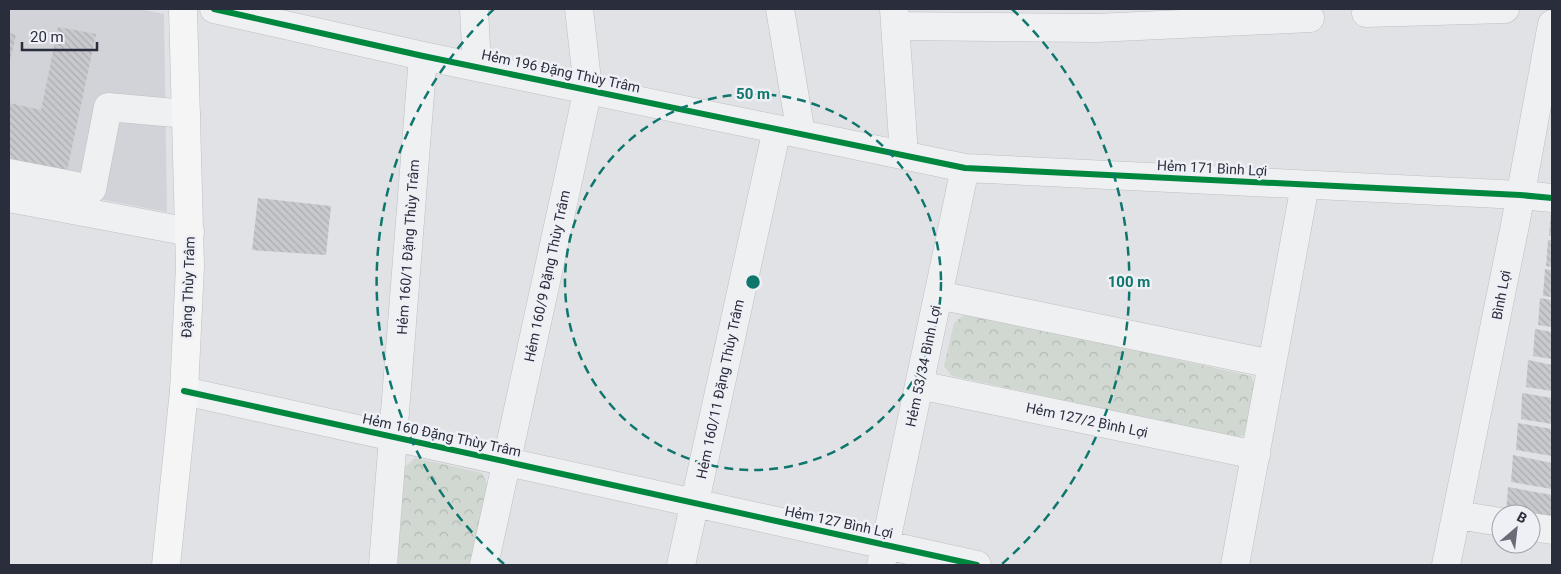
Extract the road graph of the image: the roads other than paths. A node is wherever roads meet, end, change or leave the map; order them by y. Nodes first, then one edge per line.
1 (183, 9) edge
2 (214, 9) edge
3 (474, 9) edge
4 (579, 9) edge
5 (780, 9) edge
6 (1505, 9) edge
7 (1366, 13) dead end
8 (895, 17) edge
9 (1310, 18) dead end
10 (1552, 24) edge
11 (423, 56) junction
12 (477, 67) junction
13 (588, 89) junction
14 (186, 114) junction
15 (789, 132) junction
16 (904, 155) junction
17 (964, 168) junction
18 (9, 173) edge
19 (1306, 185) junction
20 (1520, 195) junction
21 (9, 198) edge
22 (1552, 198) edge
23 (190, 232) junction
24 (938, 295) junction
25 (1272, 364) junction
26 (919, 385) junction
27 (184, 391) junction
28 (393, 437) junction
29 (1256, 455) junction
30 (506, 462) junction
31 (695, 503) junction
32 (1457, 515) junction
33 (1491, 520) edge
34 (883, 555) edge
35 (166, 565) edge
36 (383, 565) edge
37 (484, 565) edge
38 (681, 565) edge
39 (978, 565) edge
40 (1235, 565) edge
41 (1446, 565) edge

1 - 14 main road, Đặng Thùy Trâm
2 - 11 street, Hẻm 196 Đặng Thùy Trâm
3 - 12 street
4 - 13 street, Hẻm 160/9 Đặng Thùy Trâm
5 - 15 street
6 - 7 street
8 - 9 street
8 - 16 street
10 - 20 street, Bình Lợi
11 - 12 street, Hẻm 196 Đặng Thùy Trâm
11 - 28 street, Hẻm 160/1 Đặng Thùy Trâm
12 - 13 street, Hẻm 196 Đặng Thùy Trâm
13 - 15 street, Hẻm 196 Đặng Thùy Trâm
13 - 30 street, Hẻm 160/9 Đặng Thùy Trâm
14 - 18 street
14 - 23 main road, Đặng Thùy Trâm
15 - 16 street, Hẻm 196 Đặng Thùy Trâm
15 - 31 street, Hẻm 160/11 Đặng Thùy Trâm
16 - 17 street, Hẻm 171 Bình Lợi
17 - 19 street, Hẻm 171 Bình Lợi
17 - 24 street, Hẻm 53/34 Bình Lợi
19 - 20 street, Hẻm 171 Bình Lợi
19 - 25 street
20 - 22 street, Hẻm 171 Bình Lợi
20 - 32 street, Bình Lợi
21 - 23 street
23 - 27 main road, Đặng Thùy Trâm
24 - 25 street
24 - 26 street, Hẻm 53/34 Bình Lợi
25 - 29 street
26 - 29 street, Hẻm 127/2 Bình Lợi
26 - 34 street, Hẻm 53/34 Bình Lợi
27 - 28 street, Hẻm 160 Đặng Thùy Trâm
27 - 35 main road, Đặng Thùy Trâm
28 - 30 street, Hẻm 160 Đặng Thùy Trâm
28 - 36 street, Hẻm 160/1 Đặng Thùy Trâm
29 - 40 street
30 - 31 street, Hẻm 160 Đặng Thùy Trâm
30 - 37 street, Hẻm 160/9 Đặng Thùy Trâm
31 - 34 street, Hẻm 127 Bình Lợi
31 - 38 street, Hẻm 160/11 Đặng Thùy Trâm
32 - 33 street
32 - 41 street, Bình Lợi
34 - 39 street, Hẻm 127 Bình Lợi

